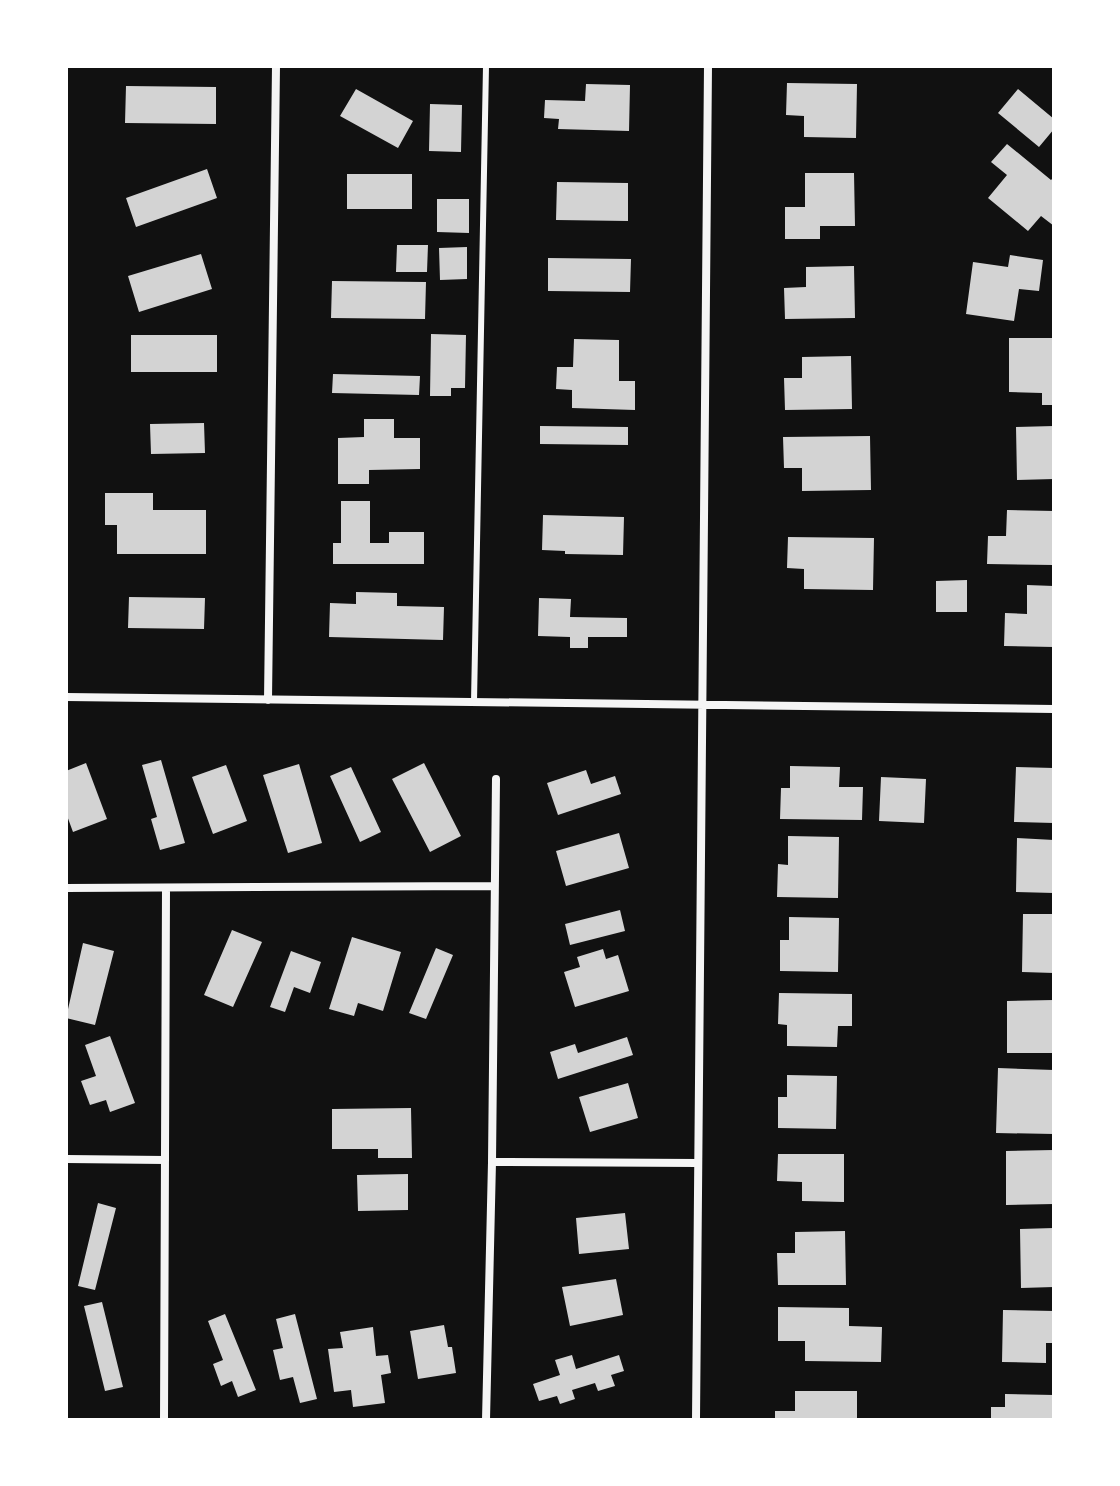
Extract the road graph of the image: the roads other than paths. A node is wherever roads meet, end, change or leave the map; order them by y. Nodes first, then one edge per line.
1 (276, 66) edge
2 (486, 66) edge
3 (708, 66) edge
4 (66, 697) edge
5 (268, 700) junction
6 (474, 702) junction
7 (702, 705) junction
8 (1054, 709) edge
9 (496, 779) dead end
10 (493, 886) junction
11 (66, 888) edge
12 (166, 889) junction
13 (66, 1159) edge
14 (165, 1160) junction
15 (492, 1162) junction
16 (698, 1163) junction
17 (164, 1420) edge
18 (486, 1420) edge
19 (696, 1420) edge

1 - 5 street
2 - 6 lane
3 - 7 street
4 - 5 street
5 - 6 street
6 - 7 street
7 - 8 street
7 - 16 street
9 - 10 street
10 - 12 street
10 - 15 street
11 - 12 street
12 - 14 street
13 - 14 street
14 - 17 street
15 - 16 street
15 - 18 street
16 - 19 street

